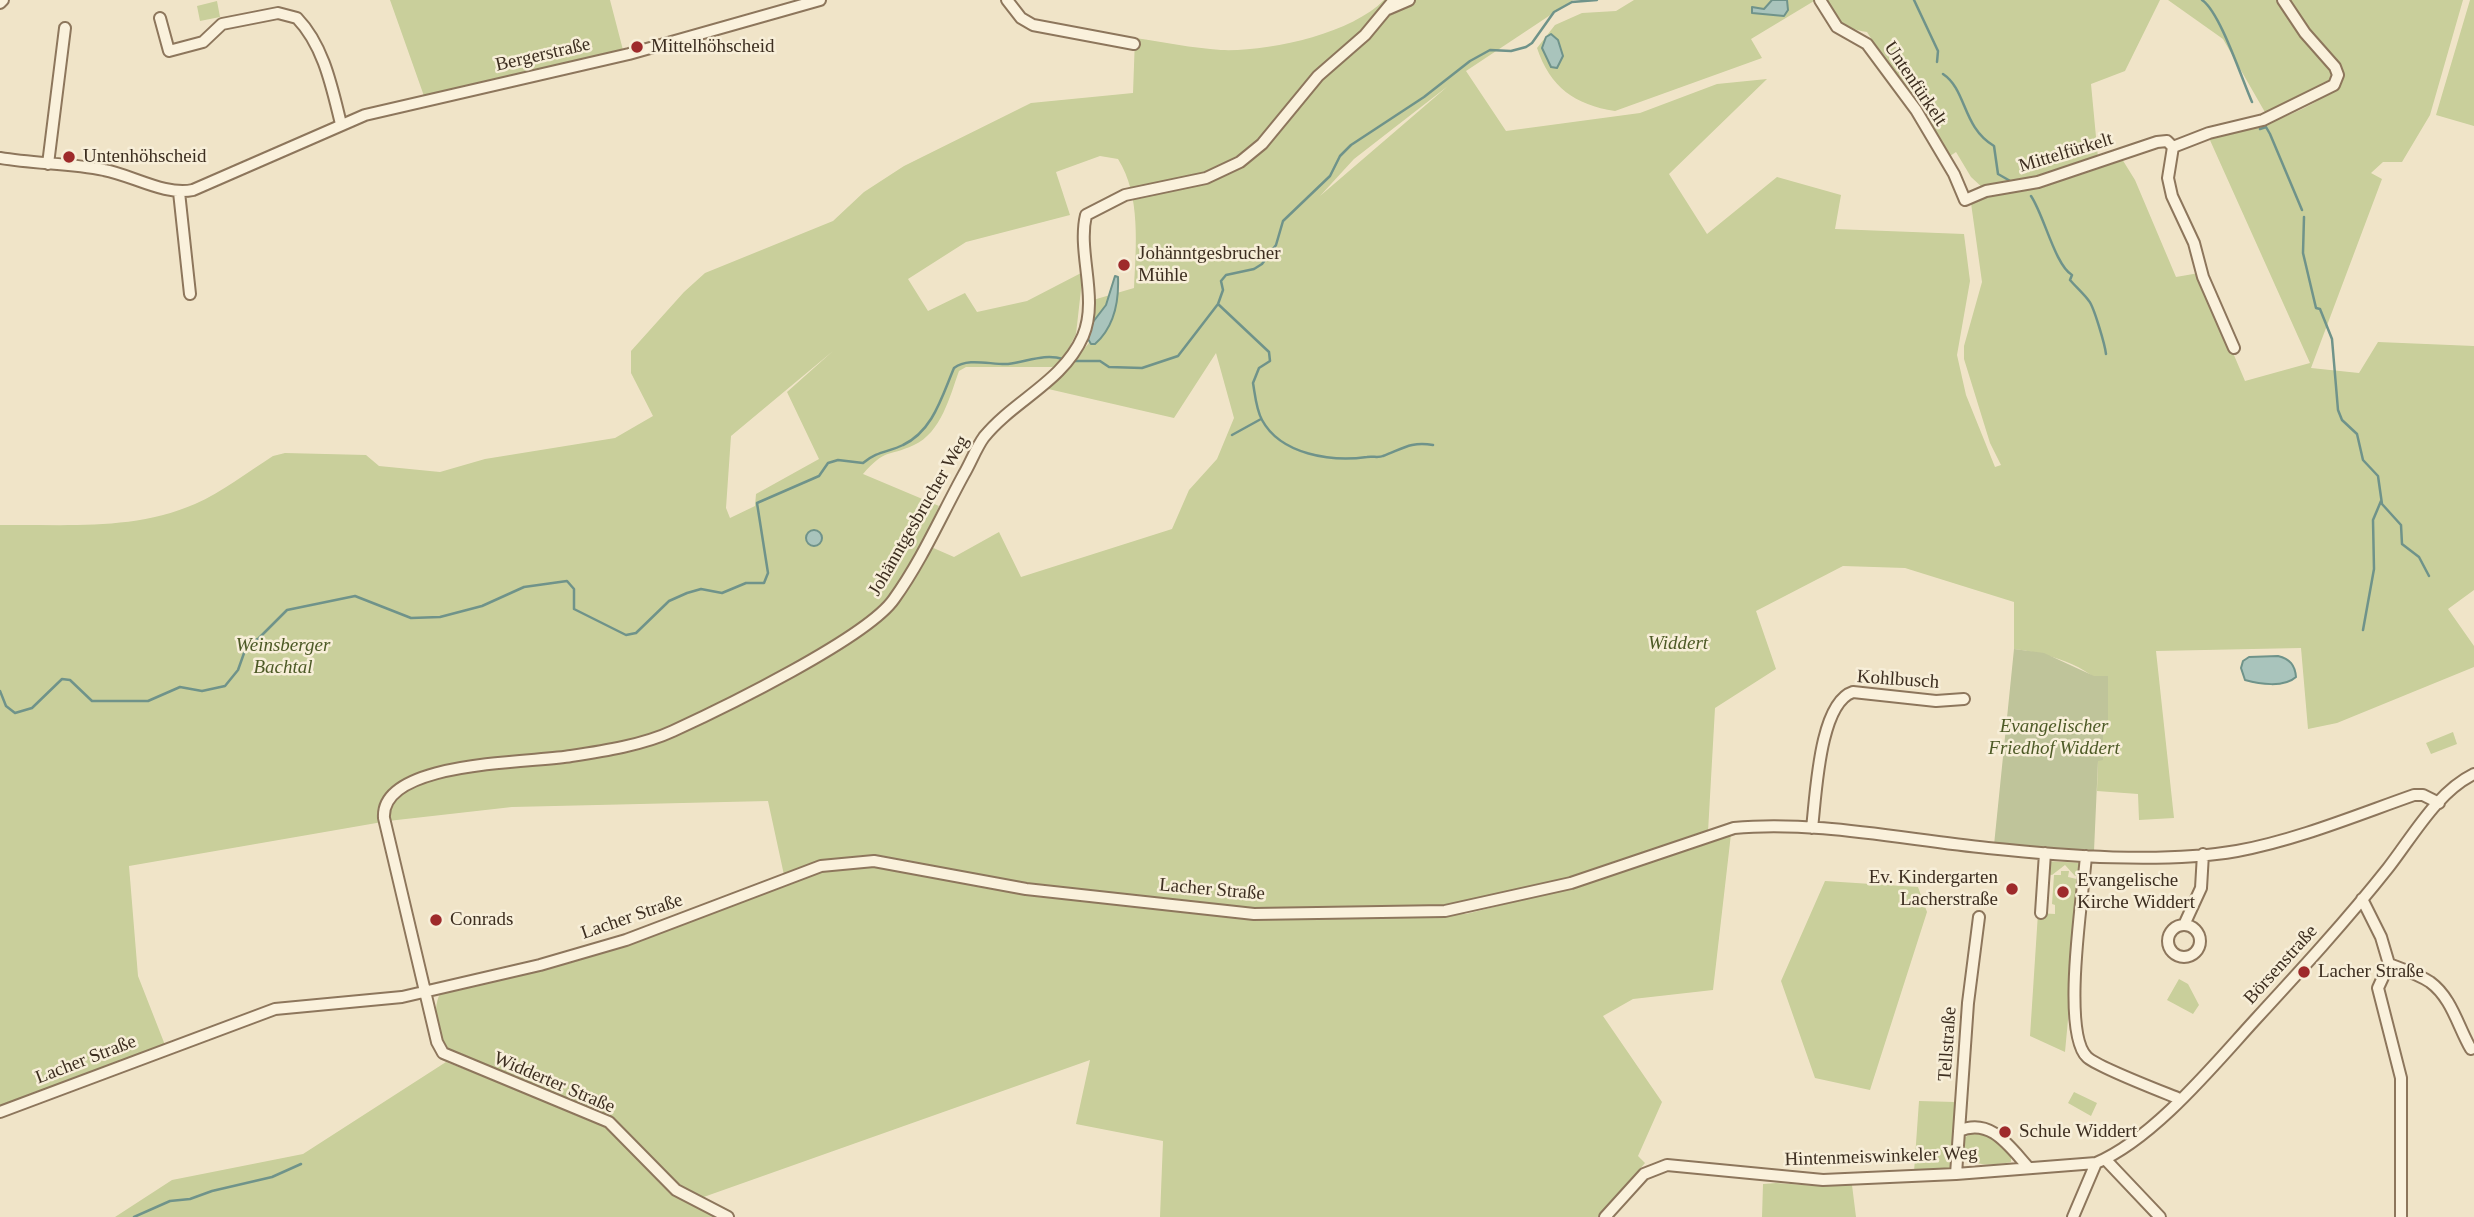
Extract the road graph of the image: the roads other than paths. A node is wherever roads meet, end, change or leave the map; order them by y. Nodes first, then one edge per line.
1 (820, 0) edge
2 (1007, 0) edge
3 (1409, 0) edge
4 (1820, 0) edge
5 (2283, 0) edge
6 (1391, 4) edge
7 (160, 18) dead end
8 (65, 28) dead end
9 (1135, 44) dead end
10 (341, 124) junction
11 (2173, 147) junction
12 (0, 158) edge
13 (48, 164) junction
14 (179, 192) junction
15 (1968, 200) joint
16 (190, 294) dead end
17 (2234, 348) dead end
18 (1964, 699) dead end
19 (2474, 774) edge
20 (2439, 803) junction
21 (1812, 828) junction
22 (2045, 853) junction
23 (2203, 854) junction
24 (2086, 856) junction
25 (2362, 899) junction
26 (2041, 914) dead end
27 (1979, 917) dead end
28 (2184, 925) dead end
29 (2389, 964) junction
30 (426, 992) junction
31 (2471, 1049) dead end
32 (2180, 1099) junction
33 (0, 1112) edge
34 (1959, 1131) junction
35 (2100, 1161) junction
36 (2028, 1167) junction
37 (1956, 1174) junction
38 (728, 1217) edge
39 (1605, 1217) edge
40 (2073, 1217) edge
41 (2160, 1217) edge
42 (2401, 1217) edge

1 - 10 street, Bergerstraße
2 - 9 street
3 - 6 street
4 - 15 street, Untenfürkelt
5 - 11 street, Mittelfürkelt
6 - 30 street, Johänntgesbrucher Weg
7 - 10 street
8 - 13 street
10 - 14 street, Bergerstraße
11 - 15 street, Mittelfürkelt
11 - 17 street
12 - 13 street
13 - 14 street
14 - 16 street
18 - 21 street, Kohlbusch
19 - 20 street, Börsenstraße
20 - 23 street, Lacher Straße
20 - 25 street, Börsenstraße
21 - 22 street, Lacher Straße
21 - 30 street, Lacher Straße
22 - 24 street, Lacher Straße
22 - 26 street
23 - 24 street, Lacher Straße
23 - 28 street
24 - 32 street
25 - 29 street
25 - 32 street, Börsenstraße
27 - 34 street, Tellstraße
29 - 31 street
29 - 42 street
30 - 33 street, Lacher Straße
30 - 38 street, Widderter Straße
32 - 35 street, Börsenstraße
34 - 36 street
34 - 37 street, Tellstraße
35 - 36 street, Hintenmeiswinkeler Weg
35 - 40 street
35 - 41 street
36 - 37 street, Hintenmeiswinkeler Weg
37 - 39 street, Hintenmeiswinkeler Weg

